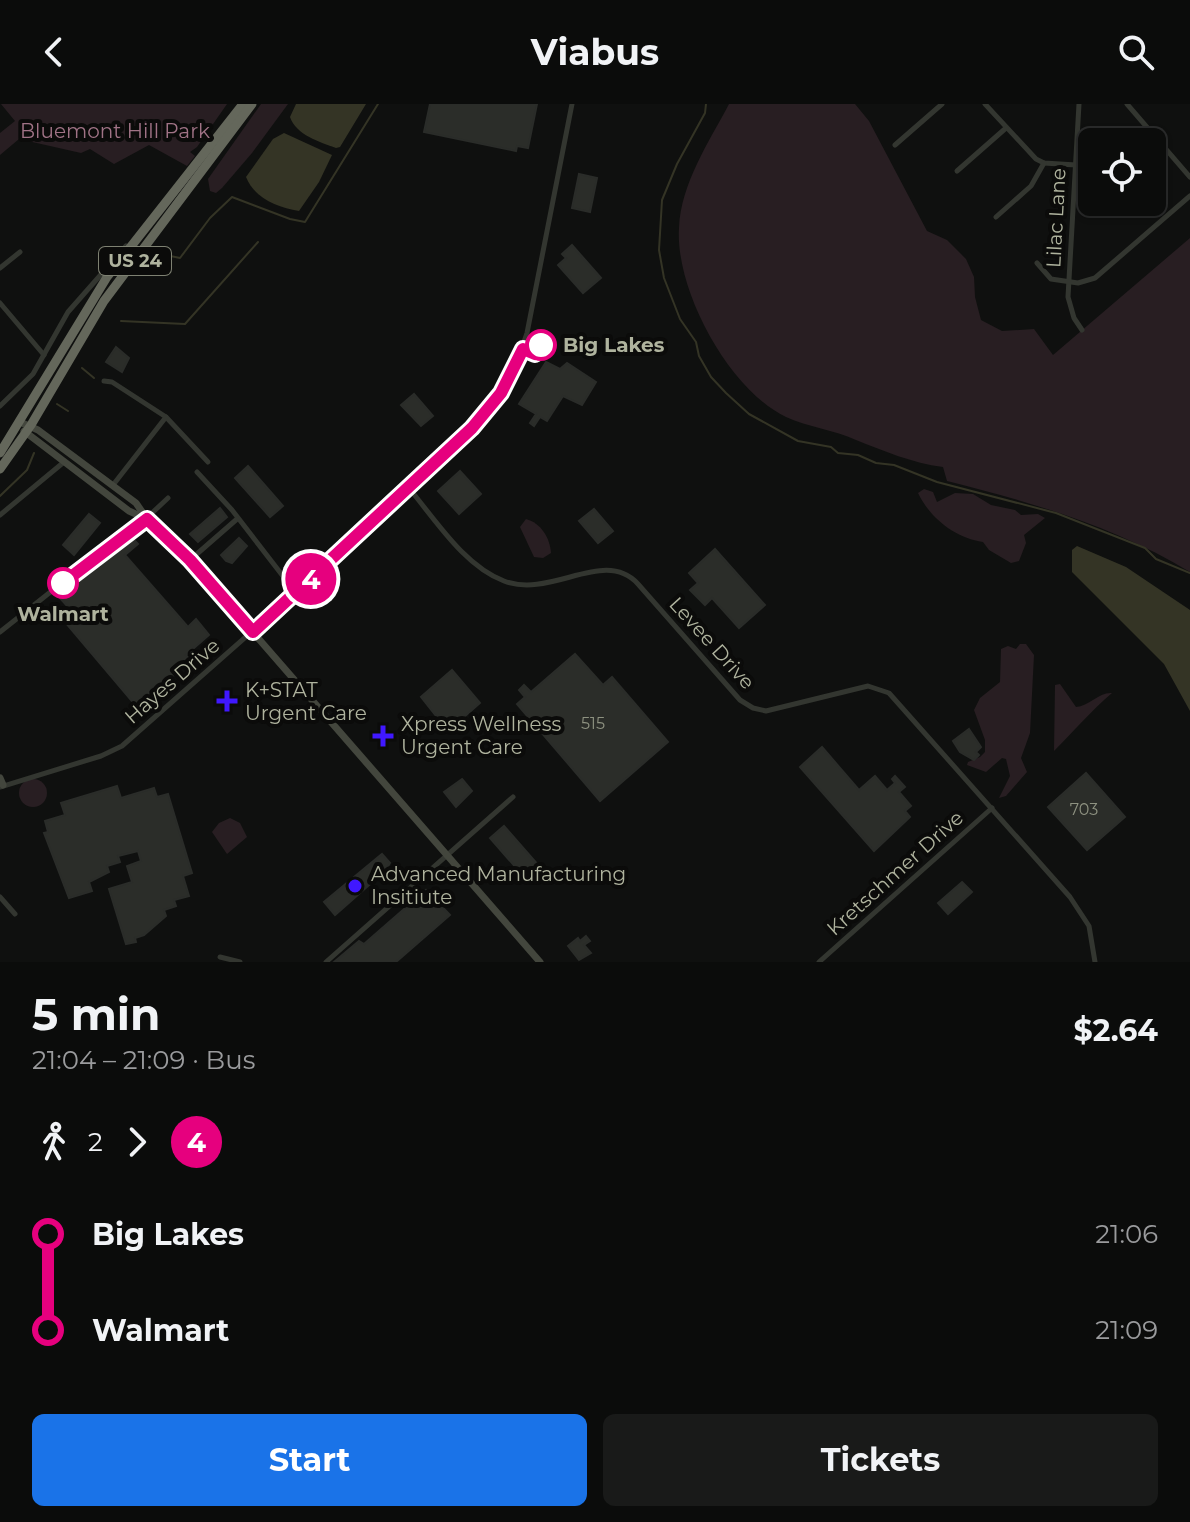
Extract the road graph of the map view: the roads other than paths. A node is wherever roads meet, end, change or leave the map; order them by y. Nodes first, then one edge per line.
1 (243, 104) edge
2 (252, 104) edge
3 (572, 104) edge
4 (942, 104) edge
5 (985, 104) edge
6 (1079, 104) edge
7 (1127, 104) edge
8 (1006, 128) junction
9 (895, 145) dead end
10 (1044, 163) junction
11 (1075, 165) junction
12 (1078, 165) edge
13 (957, 171) dead end
14 (1190, 177) edge
15 (1190, 196) edge
16 (996, 217) dead end
17 (150, 223) junction
18 (20, 252) dead end
19 (142, 253) junction
20 (1037, 263) dead end
21 (0, 268) edge
22 (107, 277) junction
23 (95, 279) junction
24 (1069, 283) junction
25 (0, 303) edge
26 (1082, 330) dead end
27 (44, 355) junction
28 (104, 381) dead end
29 (0, 406) edge
30 (166, 417) junction
31 (26, 427) junction
32 (0, 453) edge
33 (64, 462) junction
34 (208, 462) dead end
35 (0, 469) edge
36 (95, 472) junction
37 (197, 472) dead end
38 (84, 477) junction
39 (113, 485) junction
40 (408, 487) junction
41 (168, 498) dead end
42 (0, 515) edge
43 (147, 519) junction
44 (237, 519) junction
45 (190, 560) junction
46 (296, 593) junction
47 (0, 632) edge
48 (253, 632) junction
49 (1, 783) edge
50 (513, 797) dead end
51 (992, 808) junction
52 (447, 854) junction
53 (0, 897) edge
54 (15, 914) dead end
55 (220, 957) dead end
56 (240, 962) edge
57 (326, 962) edge
58 (540, 962) edge
59 (819, 962) edge
60 (1095, 962) edge

1 - 17 highway, US 24
2 - 19 highway, US 24
3 - 40 street, Hayes Drive
4 - 9 street
5 - 8 street
6 - 11 street, Lilac Lane
7 - 14 street
8 - 10 street
8 - 13 street
10 - 11 street
10 - 16 street
11 - 12 street
11 - 24 street, Lilac Lane
15 - 24 street
17 - 22 highway, US 24
17 - 23 street
18 - 21 street
19 - 22 highway
19 - 31 highway, US 24
20 - 24 street
22 - 23 highway
22 - 31 highway, US 24
23 - 27 street
24 - 26 street, Lilac Lane
25 - 27 street
27 - 29 street
28 - 30 street
30 - 34 street
30 - 39 street
31 - 32 highway, US 24
31 - 33 main road
31 - 35 highway, US 24
31 - 36 main road
33 - 36 main road
33 - 38 main road
33 - 42 street
36 - 39 main road
37 - 44 street
38 - 39 main road
38 - 43 main road
39 - 43 main road
40 - 46 street, Hayes Drive
40 - 51 street, Levee Drive
41 - 43 street
43 - 45 main road
43 - 47 street
44 - 45 street
44 - 46 street
45 - 48 main road
46 - 48 street, Hayes Drive
48 - 49 street, Hayes Drive
48 - 52 main road
50 - 52 street
51 - 59 street, Kretschmer Drive
51 - 60 street, Levee Drive
52 - 57 street
52 - 58 main road
53 - 54 street
55 - 56 street

